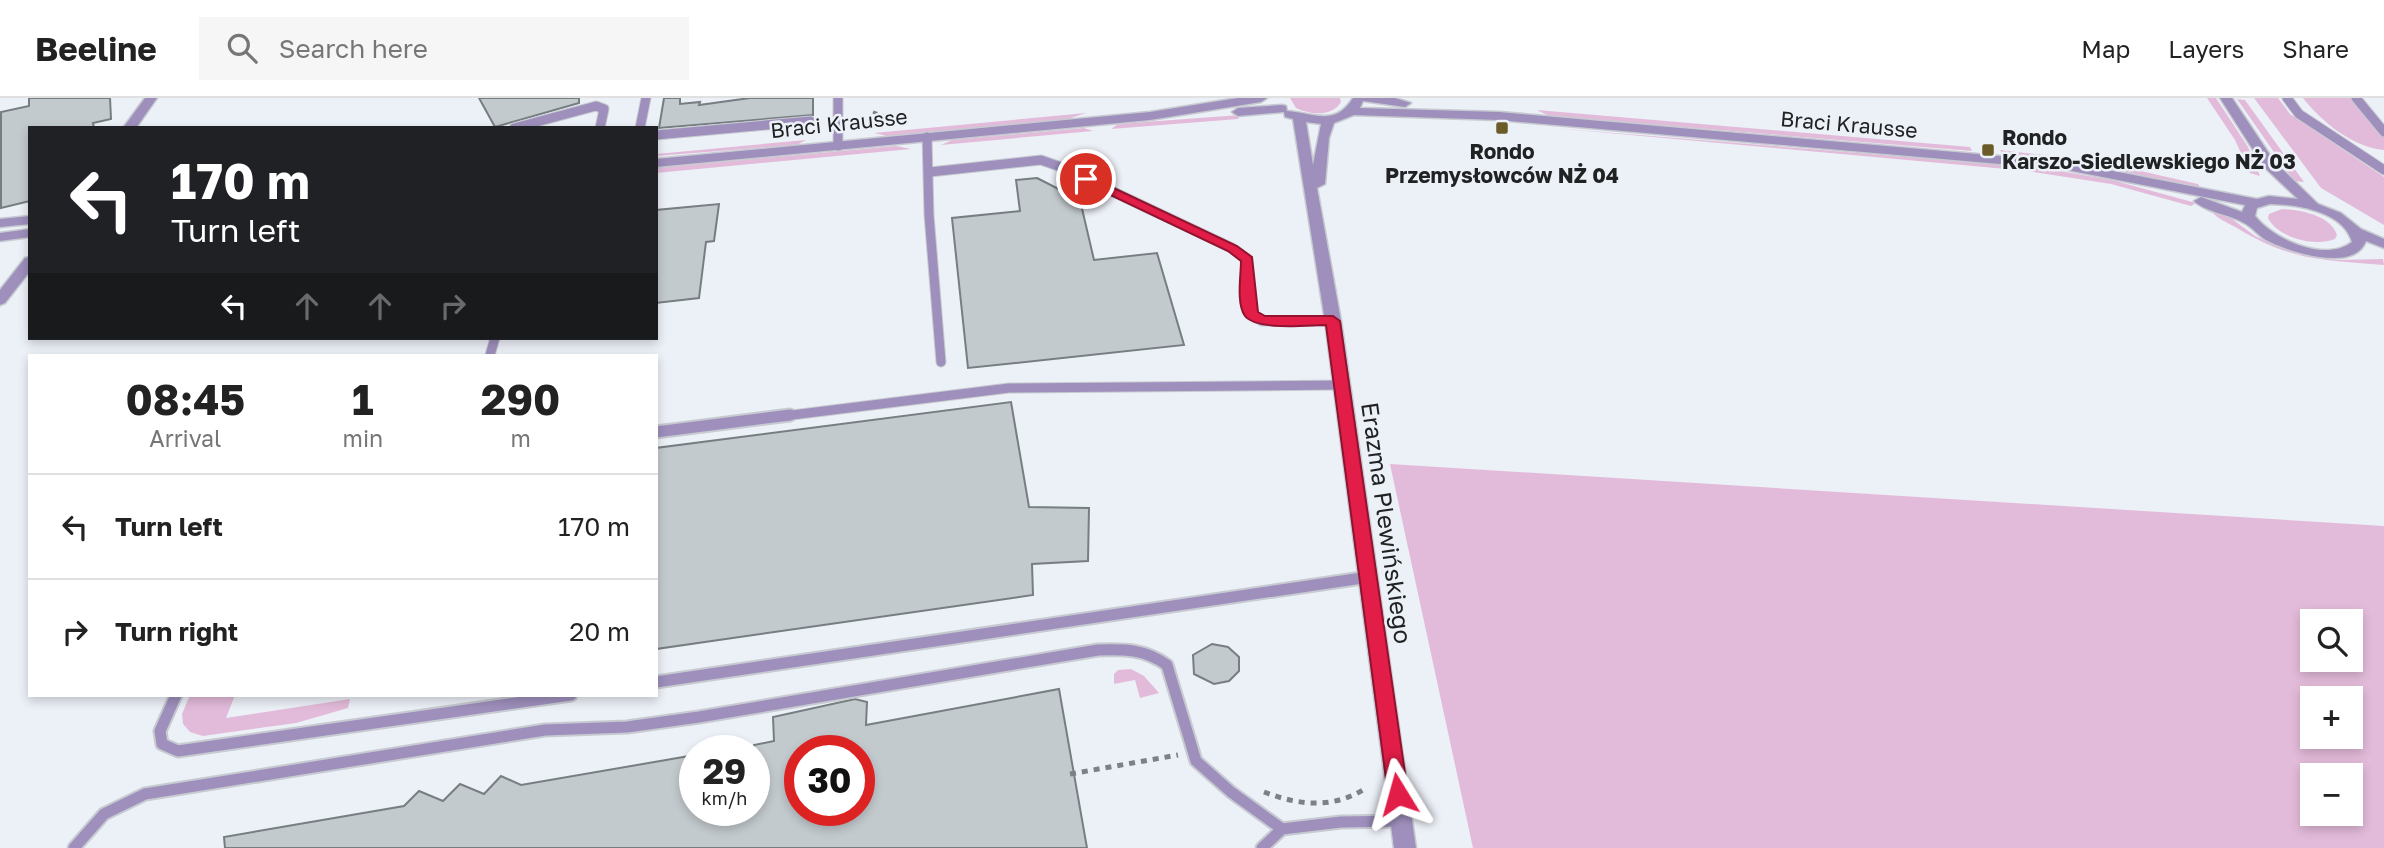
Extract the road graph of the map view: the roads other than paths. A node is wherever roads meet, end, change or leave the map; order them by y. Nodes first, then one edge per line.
1 (151, 98) edge
2 (646, 98) edge
3 (838, 98) edge
4 (1261, 98) edge
5 (1367, 98) edge
6 (2226, 98) edge
7 (2287, 98) edge
8 (2356, 98) edge
9 (1279, 104) edge
10 (1354, 105) edge
11 (1150, 116) junction
12 (1499, 116) junction
13 (1300, 118) junction
14 (1329, 120) junction
15 (810, 121) dead end
16 (130, 126) edge
17 (521, 126) edge
18 (600, 126) edge
19 (640, 126) edge
20 (2384, 132) edge
21 (658, 135) edge
22 (927, 137) junction
23 (838, 146) junction
24 (658, 163) edge
25 (2269, 164) junction
26 (2381, 166) edge
27 (930, 172) junction
28 (2152, 183) junction
29 (2262, 202) junction
30 (1315, 205) junction
31 (2314, 207) junction
32 (2250, 220) junction
33 (28, 221) edge
34 (1, 230) edge
35 (2356, 232) junction
36 (28, 233) edge
37 (2384, 244) edge
38 (2354, 249) junction
39 (2384, 256) edge
40 (28, 264) edge
41 (0, 300) edge
42 (1333, 321) junction
43 (942, 362) dead end
44 (1342, 385) junction
45 (658, 432) edge
46 (1369, 578) junction
47 (658, 682) edge
48 (175, 697) edge
49 (557, 697) edge
50 (1401, 821) junction
51 (1282, 829) junction
52 (74, 848) edge
53 (1262, 848) edge
54 (1405, 848) edge

1 - 16 street
2 - 19 lane
3 - 23 lane
4 - 11 street, Braci Krausse
5 - 12 street, Braci Krausse
6 - 25 street
7 - 26 lane
8 - 20 lane
9 - 11 street, Braci Krausse
9 - 13 street
10 - 12 street, Braci Krausse
10 - 14 street
11 - 22 street, Braci Krausse
12 - 28 street, Braci Krausse
13 - 14 street
13 - 30 street, Erazma Plewińskiego
14 - 30 street, Erazma Plewińskiego
15 - 21 lane
17 - 18 lane
22 - 23 street, Braci Krausse
22 - 27 lane
23 - 24 street, Braci Krausse
25 - 29 street
25 - 31 street
27 - 42 lane
27 - 43 lane
28 - 29 street, Braci Krausse
28 - 32 street, Braci Krausse
29 - 31 street, Braci Krausse
29 - 32 street
30 - 42 street, Erazma Plewińskiego
31 - 35 street
32 - 38 street, Braci Krausse
33 - 34 street
34 - 36 street
35 - 37 street
35 - 38 street
38 - 39 street, Braci Krausse
40 - 41 street
42 - 44 street, Erazma Plewińskiego
44 - 45 lane
44 - 46 street, Erazma Plewińskiego
46 - 47 lane
46 - 50 street, Erazma Plewińskiego
48 - 49 lane
50 - 51 lane
50 - 54 street, Erazma Plewińskiego
51 - 52 lane
51 - 53 lane

